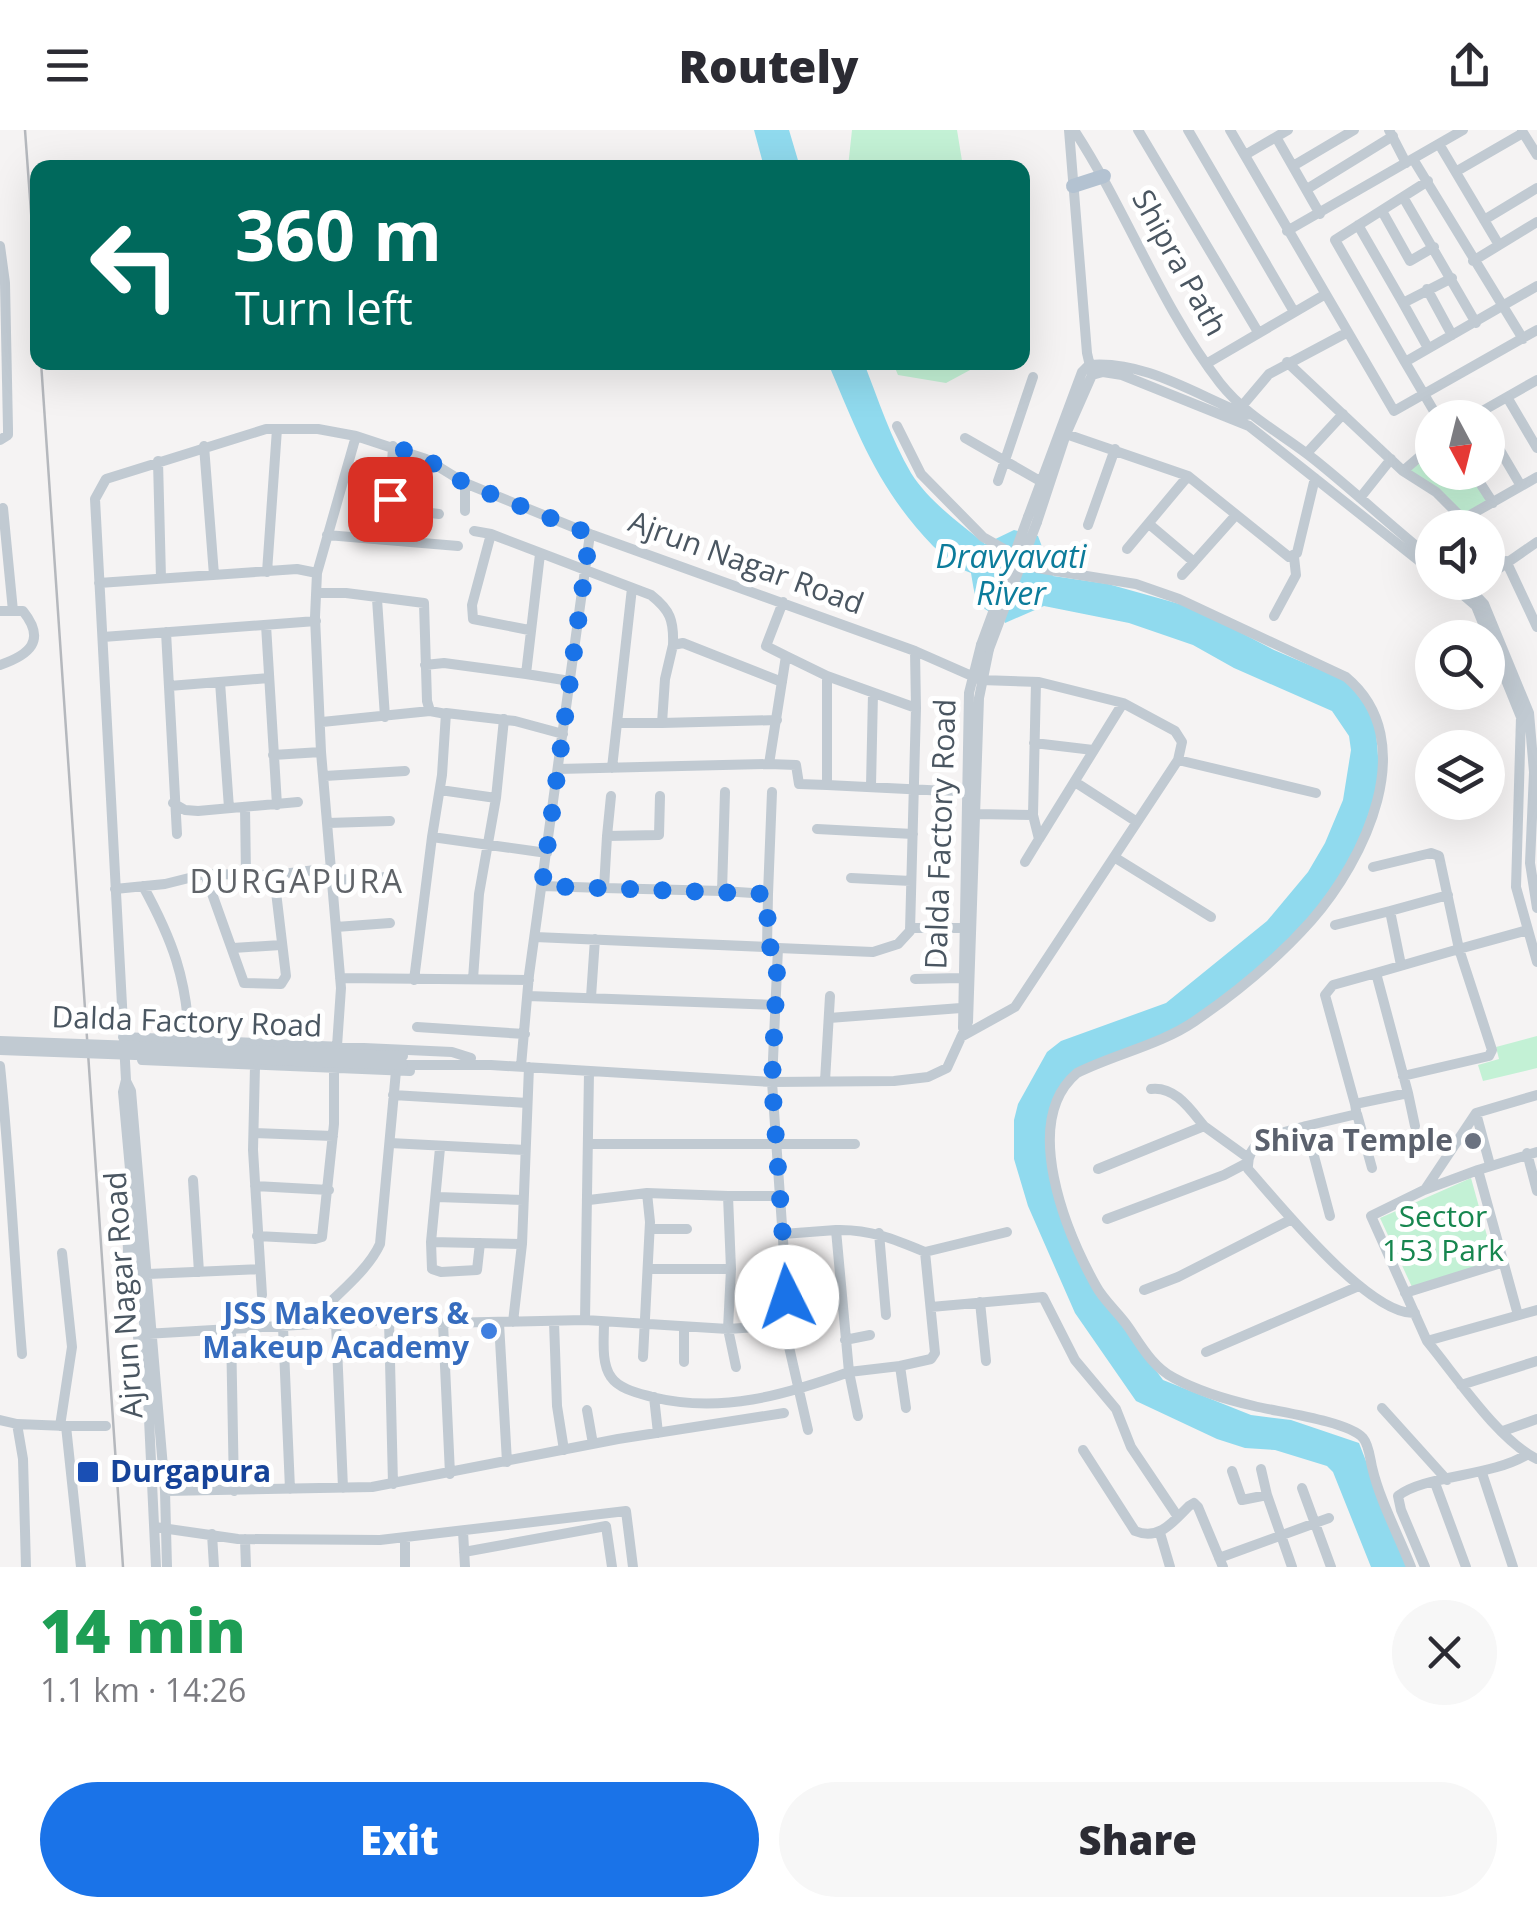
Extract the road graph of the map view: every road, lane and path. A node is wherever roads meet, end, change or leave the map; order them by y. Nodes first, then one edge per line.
1 (1072, 130) edge
2 (1138, 130) edge
3 (1188, 130) edge
4 (1230, 130) edge
5 (1288, 130) edge
6 (1354, 130) edge
7 (1463, 130) edge
8 (1522, 131) edge
9 (1391, 133) edge
10 (1276, 137) junction
11 (1439, 144) junction
12 (1245, 155) junction
13 (1537, 155) edge
14 (1410, 161) junction
15 (1294, 166) junction
16 (1457, 171) junction
17 (1104, 176) junction
18 (1428, 181) junction
19 (1072, 186) junction
20 (1537, 188) edge
21 (1307, 189) junction
22 (1403, 197) junction
23 (1382, 211) junction
24 (1320, 214) junction
25 (1484, 220) junction
26 (1537, 222) edge
27 (1358, 225) junction
28 (1287, 231) junction
29 (1499, 245) junction
30 (0, 246) edge
31 (1434, 247) junction
32 (1473, 261) junction
33 (1452, 278) junction
34 (1537, 286) edge
35 (1427, 290) junction
36 (1324, 295) junction
37 (1403, 303) junction
38 (3, 305) edge
39 (1501, 307) junction
40 (1293, 310) junction
41 (1476, 322) junction
42 (1537, 330) edge
43 (1258, 332) junction
44 (1348, 332) junction
45 (1452, 335) junction
46 (1523, 339) junction
47 (1428, 348) junction
48 (4, 351) edge
49 (1288, 362) junction
50 (1405, 362) junction
51 (1206, 364) junction
52 (1090, 370) junction
53 (1034, 377) dead end
54 (1537, 380) edge
55 (1424, 394) junction
56 (1507, 397) junction
57 (1428, 400) edge
58 (1502, 400) edge
59 (1343, 414) junction
60 (1246, 416) junction
61 (897, 426) dead end
62 (277, 429) junction
63 (1066, 434) junction
64 (356, 436) junction
65 (965, 438) dead end
66 (0, 440) edge
67 (204, 446) junction
68 (393, 446) junction
69 (1537, 448) edge
70 (1115, 449) junction
71 (1307, 454) junction
72 (1391, 459) junction
73 (1505, 459) edge
74 (158, 461) junction
75 (1003, 461) junction
76 (1415, 461) edge
77 (1403, 471) junction
78 (1188, 476) junction
79 (1537, 477) edge
80 (1315, 478) junction
81 (1040, 480) junction
82 (998, 481) dead end
83 (466, 484) junction
84 (1521, 486) junction
85 (1485, 490) edge
86 (1360, 498) junction
87 (1493, 503) junction
88 (3, 508) dead end
89 (390, 508) junction
90 (1455, 510) edge
91 (1485, 510) edge
92 (465, 511) dead end
93 (438, 514) dead end
94 (1236, 516) junction
95 (1032, 520) junction
96 (1088, 524) dead end
97 (1149, 524) junction
98 (474, 531) dead end
99 (327, 534) junction
100 (492, 534) junction
101 (590, 534) junction
102 (391, 538) junction
103 (1537, 542) edge
104 (1415, 545) edge
105 (458, 546) dead end
106 (1127, 549) dead end
107 (540, 554) junction
108 (1294, 557) junction
109 (1415, 558) edge
110 (1194, 562) junction
111 (1505, 563) edge
112 (4, 570) edge
113 (585, 571) junction
114 (267, 572) junction
115 (317, 573) junction
116 (214, 574) junction
117 (1182, 575) dead end
118 (161, 578) junction
119 (1505, 578) edge
120 (99, 584) junction
121 (632, 588) junction
122 (316, 593) junction
123 (377, 599) junction
124 (1474, 600) edge
125 (783, 602) junction
126 (0, 611) edge
127 (13, 611) junction
128 (1534, 612) edge
129 (1274, 616) dead end
130 (316, 621) junction
131 (266, 626) junction
132 (1537, 626) edge
133 (530, 630) junction
134 (166, 632) junction
135 (102, 637) junction
136 (673, 645) junction
137 (916, 651) junction
138 (786, 656) junction
139 (0, 665) edge
140 (426, 665) junction
141 (526, 674) junction
142 (827, 676) junction
143 (269, 678) junction
144 (976, 678) junction
145 (570, 681) junction
146 (220, 682) junction
147 (782, 682) junction
148 (1036, 682) junction
149 (168, 686) junction
150 (873, 693) junction
151 (1123, 704) junction
152 (916, 708) junction
153 (430, 711) junction
154 (446, 714) junction
155 (385, 717) junction
156 (504, 719) junction
157 (777, 720) junction
158 (322, 722) junction
159 (617, 723) junction
160 (662, 724) junction
161 (563, 734) junction
162 (1531, 738) edge
163 (1034, 744) junction
164 (1092, 750) junction
165 (321, 752) junction
166 (273, 755) junction
167 (1178, 760) junction
168 (769, 764) junction
169 (612, 768) junction
170 (558, 769) junction
171 (405, 771) dead end
172 (324, 776) junction
173 (1076, 782) junction
174 (827, 784) junction
175 (871, 786) junction
176 (915, 788) junction
177 (440, 790) junction
178 (725, 792) dead end
179 (772, 792) dead end
180 (967, 792) junction
181 (1316, 792) dead end
182 (611, 796) dead end
183 (660, 796) dead end
184 (496, 798) junction
185 (172, 802) junction
186 (298, 802) dead end
187 (277, 805) junction
188 (245, 807) junction
189 (229, 808) junction
190 (976, 814) junction
191 (1033, 816) junction
192 (390, 821) dead end
193 (1137, 822) junction
194 (328, 823) junction
195 (817, 830) dead end
196 (176, 834) dead end
197 (913, 834) junction
198 (607, 836) junction
199 (432, 837) junction
200 (1039, 839) junction
201 (488, 845) junction
202 (546, 853) junction
203 (1114, 857) junction
204 (1026, 862) dead end
205 (1373, 866) dead end
206 (332, 868) junction
207 (205, 874) junction
208 (274, 875) junction
209 (246, 876) junction
210 (388, 877) dead end
211 (851, 878) dead end
212 (333, 880) junction
213 (912, 882) junction
214 (143, 886) junction
215 (542, 886) junction
216 (604, 888) junction
217 (115, 889) junction
218 (722, 890) junction
219 (1535, 891) edge
220 (768, 894) junction
221 (1518, 894) junction
222 (1448, 895) junction
223 (1537, 908) edge
224 (1390, 911) junction
225 (1210, 917) dead end
226 (390, 923) dead end
227 (1334, 925) dead end
228 (336, 927) junction
229 (910, 928) junction
230 (964, 928) junction
231 (1528, 930) junction
232 (535, 938) junction
233 (595, 939) junction
234 (282, 945) junction
235 (772, 947) junction
236 (234, 948) junction
237 (1460, 949) junction
238 (1537, 962) edge
239 (1401, 965) junction
240 (1376, 973) junction
241 (340, 978) junction
242 (961, 978) junction
243 (473, 979) junction
244 (915, 979) dead end
245 (414, 980) junction
246 (529, 980) junction
247 (528, 996) junction
248 (830, 996) dead end
249 (591, 997) junction
250 (777, 1004) junction
251 (961, 1008) junction
252 (829, 1018) junction
253 (418, 1027) dead end
254 (962, 1032) junction
255 (525, 1034) junction
256 (124, 1037) junction
257 (189, 1039) junction
258 (0, 1041) edge
259 (337, 1046) junction
260 (0, 1050) edge
261 (124, 1059) junction
262 (471, 1062) junction
263 (401, 1064) junction
264 (0, 1066) edge
265 (255, 1066) junction
266 (525, 1067) junction
267 (334, 1069) junction
268 (589, 1072) junction
269 (1404, 1076) junction
270 (126, 1080) junction
271 (825, 1081) junction
272 (772, 1082) junction
273 (1151, 1089) dead end
274 (1408, 1093) junction
275 (393, 1095) junction
276 (1537, 1096) edge
277 (527, 1103) junction
278 (1356, 1109) junction
279 (1476, 1113) junction
280 (1204, 1126) junction
281 (1306, 1126) junction
282 (1416, 1126) dead end
283 (254, 1133) junction
284 (333, 1136) junction
285 (778, 1142) junction
286 (390, 1143) junction
287 (590, 1144) junction
288 (855, 1144) dead end
289 (440, 1148) junction
290 (526, 1150) junction
291 (1532, 1152) edge
292 (1247, 1160) junction
293 (1490, 1165) junction
294 (1372, 1168) dead end
295 (1098, 1169) dead end
296 (1478, 1170) junction
297 (125, 1176) dead end
298 (193, 1180) dead end
299 (255, 1186) junction
300 (329, 1190) junction
301 (1424, 1190) junction
302 (1537, 1191) edge
303 (647, 1193) junction
304 (728, 1196) junction
305 (782, 1196) junction
306 (437, 1197) junction
307 (524, 1200) junction
308 (588, 1200) junction
309 (1330, 1216) dead end
310 (1107, 1219) dead end
311 (1292, 1219) junction
312 (650, 1229) junction
313 (688, 1229) dead end
314 (836, 1230) junction
315 (1007, 1232) dead end
316 (879, 1233) junction
317 (783, 1234) junction
318 (257, 1236) junction
319 (432, 1242) junction
320 (480, 1243) junction
321 (522, 1244) junction
322 (62, 1252) dead end
323 (925, 1252) junction
324 (1501, 1263) junction
325 (648, 1268) junction
326 (260, 1269) junction
327 (731, 1269) junction
328 (200, 1272) junction
329 (148, 1274) junction
330 (1359, 1286) junction
331 (1144, 1290) dead end
332 (1405, 1293) junction
333 (262, 1295) dead end
334 (980, 1302) junction
335 (931, 1307) junction
336 (1537, 1310) edge
337 (1416, 1313) junction
338 (886, 1315) dead end
339 (1518, 1315) junction
340 (389, 1320) junction
341 (585, 1320) junction
342 (443, 1322) junction
343 (499, 1322) junction
344 (513, 1322) junction
345 (554, 1322) junction
346 (336, 1323) junction
347 (643, 1323) junction
348 (604, 1324) junction
349 (307, 1325) junction
350 (784, 1325) junction
351 (283, 1327) junction
352 (684, 1328) junction
353 (728, 1329) junction
354 (231, 1330) junction
355 (149, 1334) junction
356 (870, 1335) dead end
357 (845, 1340) junction
358 (1427, 1341) junction
359 (1206, 1352) dead end
360 (22, 1354) dead end
361 (642, 1357) dead end
362 (986, 1361) dead end
363 (1537, 1361) edge
364 (684, 1362) dead end
365 (900, 1366) junction
366 (736, 1367) dead end
367 (849, 1372) junction
368 (1460, 1385) junction
369 (799, 1390) junction
370 (654, 1397) junction
371 (906, 1408) dead end
372 (1382, 1408) dead end
373 (587, 1410) dead end
374 (784, 1412) dead end
375 (158, 1414) junction
376 (858, 1416) dead end
377 (1537, 1419) edge
378 (0, 1420) edge
379 (17, 1424) junction
380 (63, 1426) junction
381 (106, 1426) dead end
382 (808, 1430) dead end
383 (1502, 1431) junction
384 (658, 1432) junction
385 (593, 1444) junction
386 (564, 1450) junction
387 (1082, 1450) dead end
388 (1534, 1460) edge
389 (508, 1462) junction
390 (1261, 1469) dead end
391 (1232, 1470) dead end
392 (1482, 1473) junction
393 (450, 1474) junction
394 (1441, 1482) junction
395 (393, 1484) junction
396 (343, 1488) junction
397 (1302, 1488) dead end
398 (290, 1489) junction
399 (165, 1491) junction
400 (234, 1491) junction
401 (1267, 1495) junction
402 (577, 1517) junction
403 (1178, 1517) junction
404 (1328, 1518) dead end
405 (1314, 1522) junction
406 (161, 1527) junction
407 (579, 1531) junction
408 (463, 1532) junction
409 (1160, 1533) junction
410 (212, 1534) junction
411 (1281, 1534) junction
412 (405, 1538) junction
413 (245, 1540) junction
414 (464, 1552) junction
415 (1221, 1562) edge
416 (26, 1567) edge
417 (81, 1567) edge
418 (156, 1567) edge
419 (167, 1567) edge
420 (214, 1567) edge
421 (246, 1567) edge
422 (405, 1567) edge
423 (465, 1567) edge
424 (612, 1567) edge
425 (633, 1567) edge
426 (1170, 1567) edge
427 (1292, 1567) edge
428 (1331, 1567) edge
429 (1411, 1567) edge
430 (1426, 1567) edge
431 (1466, 1567) edge
432 (1513, 1567) edge

1 - 17 street, Shipra Path
1 - 19 street, Dalda Factory Road
2 - 43 street
3 - 40 street
4 - 12 street
5 - 10 street
6 - 15 street
7 - 11 street
8 - 13 street
8 - 16 street
9 - 14 street
9 - 21 street
10 - 12 street
10 - 15 street
11 - 14 street
11 - 16 street
12 - 28 street
14 - 18 street
14 - 24 street
15 - 21 street
16 - 25 street
17 - 19 main road
17 - 51 street, Shipra Path
18 - 22 street
18 - 32 street
19 - 52 street, Dalda Factory Road
20 - 25 street
21 - 24 street
22 - 23 street
22 - 31 street
23 - 27 street
23 - 31 street
24 - 28 street
25 - 29 street
26 - 29 street
27 - 37 street
27 - 50 street
28 - 36 street
29 - 32 street
30 - 38 street
31 - 33 street
32 - 39 street
33 - 35 street
33 - 41 street
34 - 39 street
35 - 37 street
35 - 45 street
36 - 40 street
36 - 44 street
37 - 47 street
38 - 48 street
39 - 41 street
39 - 46 street
40 - 43 street
41 - 45 street
42 - 46 street
43 - 51 street
44 - 49 street
44 - 55 street
45 - 47 street
46 - 55 street
47 - 50 street
48 - 66 street
49 - 59 street
49 - 60 street
50 - 55 street
51 - 60 street, Shipra Path
52 - 60 street
52 - 63 street, Dalda Factory Road
52 - 81 street, Dalda Factory Road
53 - 75 street
54 - 56 street
55 - 57 street
56 - 58 street
56 - 69 street
59 - 71 street
59 - 72 street
60 - 71 street, Shipra Path
60 - 80 street, Shipra Path
61 - 429 street
62 - 64 street, Ajrun Nagar Road
62 - 67 street, Ajrun Nagar Road
62 - 114 street
63 - 70 street
63 - 95 street, Dalda Factory Road
64 - 68 street, Ajrun Nagar Road
64 - 99 street
65 - 75 street
67 - 74 street, Ajrun Nagar Road
67 - 116 street
68 - 83 street, Ajrun Nagar Road
68 - 89 street
70 - 78 street
70 - 96 street
71 - 86 street, Shipra Path
72 - 77 street
72 - 86 street
73 - 84 street
74 - 118 street
74 - 120 street, Ajrun Nagar Road
75 - 81 street
75 - 82 street
76 - 77 street
77 - 90 street
78 - 94 street
78 - 97 street
79 - 84 street
80 - 108 street
80 - 109 street, Shipra Path
81 - 95 street, Dalda Factory Road
83 - 92 street
83 - 101 street, Ajrun Nagar Road
84 - 87 street
85 - 87 street
86 - 104 street, Shipra Path
87 - 91 street
88 - 112 street
89 - 93 street
89 - 102 street
94 - 108 street
94 - 110 street
95 - 144 street, Dalda Factory Road, bridge
97 - 106 street
97 - 110 street
98 - 100 street
99 - 102 street
99 - 115 street
100 - 107 street
100 - 133 street
101 - 113 street
101 - 125 street, Ajrun Nagar Road
102 - 105 street
103 - 111 street
107 - 113 street
107 - 133 street
108 - 129 street
110 - 117 street
112 - 127 street
113 - 121 street
113 - 145 street
114 - 115 street
114 - 116 street
115 - 122 street
116 - 118 street
118 - 120 street
119 - 128 street
120 - 135 street, Ajrun Nagar Road
121 - 136 street
121 - 159 street
122 - 123 street
122 - 130 street
123 - 140 street
123 - 155 street
124 - 162 street
125 - 137 street, Ajrun Nagar Road
125 - 138 street
126 - 127 street
127 - 139 street
128 - 132 street
130 - 131 street
130 - 158 street
131 - 134 street
131 - 143 street
133 - 141 street
134 - 135 street
134 - 149 street
135 - 217 street, Ajrun Nagar Road
136 - 147 street
136 - 160 street
137 - 144 street, Ajrun Nagar Road
137 - 152 street
138 - 142 street
138 - 147 street
140 - 141 street
140 - 153 street
141 - 145 street
142 - 150 street
142 - 174 street
143 - 146 street
143 - 166 street
144 - 148 street, Ajrun Nagar Road
144 - 180 street, Dalda Factory Road
144 - 190 street, Dalda Factory Road
145 - 161 street
146 - 149 street
146 - 189 street
147 - 157 street
148 - 151 street, Ajrun Nagar Road
148 - 163 street
149 - 185 street
150 - 152 street
150 - 175 street
151 - 164 street
151 - 167 street, Ajrun Nagar Road
152 - 176 street
153 - 154 street
153 - 155 street
154 - 156 street
154 - 177 street
155 - 158 street
156 - 161 street
156 - 184 street
157 - 160 street
157 - 168 street
158 - 165 street
159 - 160 street
159 - 169 street
161 - 170 street
162 - 219 street
162 - 221 street
163 - 164 street
163 - 191 street
164 - 173 street
165 - 166 street
165 - 172 street
166 - 187 street
167 - 181 street
167 - 193 street
168 - 169 street
168 - 174 street
169 - 170 street
170 - 202 street
171 - 172 street
172 - 194 street
173 - 193 street
173 - 200 street
174 - 175 street
175 - 176 street
176 - 180 street
176 - 197 street
177 - 184 street
177 - 199 street
178 - 218 street
179 - 220 street
180 - 230 street, Dalda Factory Road
182 - 198 street
183 - 198 street
184 - 201 street
185 - 189 street
185 - 196 street
186 - 187 street
187 - 188 street
188 - 189 street
188 - 209 street
190 - 191 street
190 - 254 street, Dalda Factory Road
191 - 200 street
192 - 194 street
193 - 203 street
194 - 206 street
195 - 197 street
197 - 213 street
198 - 216 street
199 - 201 street
199 - 245 street
200 - 204 street
201 - 202 street
201 - 243 street
202 - 215 street
203 - 225 street
203 - 254 street
205 - 222 street
206 - 208 street
206 - 212 street
207 - 209 street
207 - 214 street
207 - 236 street
208 - 209 street
208 - 234 street
210 - 212 street
211 - 213 street
212 - 228 street
213 - 229 street
214 - 217 street
214 - 257 street
215 - 216 street
215 - 232 street
216 - 218 street
217 - 256 street, Ajrun Nagar Road
218 - 220 street
219 - 221 street
219 - 223 street
220 - 235 street
221 - 231 street
222 - 224 street
222 - 237 street
224 - 227 street
224 - 239 street
226 - 228 street
228 - 241 street
229 - 230 street
229 - 235 street
230 - 242 street, Dalda Factory Road
231 - 237 street
231 - 238 street
232 - 233 street
232 - 246 street
233 - 235 street
233 - 249 street
234 - 236 street
234 - 236 street
235 - 250 street
237 - 239 street
237 - 269 street
239 - 240 street
240 - 269 street
240 - 278 street
241 - 245 street
241 - 259 street
242 - 244 street
242 - 251 street, Dalda Factory Road
243 - 245 street
243 - 246 street
246 - 247 street
247 - 249 street
247 - 255 street
248 - 252 street
249 - 250 street
250 - 272 street
251 - 252 street
251 - 254 street, Dalda Factory Road
252 - 271 street
253 - 255 street
254 - 271 street, Dalda Factory Road
255 - 266 street
256 - 257 street
256 - 261 street, Ajrun Nagar Road
257 - 259 street
258 - 263 street, Dalda Factory Road, bridge
259 - 262 street
260 - 263 street, Dalda Factory Road, bridge
261 - 265 street
261 - 270 street, Ajrun Nagar Road
262 - 263 street, Dalda Factory Road
262 - 266 street, Dalda Factory Road
263 - 267 street
263 - 275 street
264 - 360 street
265 - 267 street
265 - 283 street
266 - 268 street, Dalda Factory Road
266 - 277 street
267 - 284 street
268 - 272 street, Dalda Factory Road
268 - 287 street
269 - 274 street
270 - 329 street, Ajrun Nagar Road
270 - 355 street, Ajrun Nagar Road
271 - 272 street, Dalda Factory Road
272 - 285 street
273 - 280 street
274 - 278 street
274 - 282 street
275 - 277 street
275 - 286 street
276 - 279 street
277 - 290 street
278 - 281 street
278 - 294 street
279 - 293 street
279 - 301 street
280 - 292 street
280 - 295 street
281 - 292 street
281 - 309 street
283 - 284 street
283 - 299 street
284 - 300 street
285 - 287 street
285 - 288 street
285 - 305 street
286 - 289 street
286 - 349 street
287 - 308 street
289 - 290 street
289 - 306 street
290 - 307 street
291 - 293 street
291 - 302 street
292 - 310 street
292 - 311 street
293 - 296 street
296 - 301 street
296 - 324 street
297 - 375 street
298 - 328 street
299 - 300 street
299 - 318 street
300 - 318 street
301 - 332 street
303 - 304 street
303 - 308 street
303 - 312 street
304 - 305 street
304 - 327 street
305 - 317 street
306 - 307 street
306 - 319 street
307 - 321 street
308 - 341 street
311 - 330 street
311 - 331 street
312 - 313 street
312 - 325 street
314 - 316 street
314 - 317 street
314 - 357 street
315 - 323 street
316 - 323 street
316 - 338 street
317 - 350 street
318 - 326 street
319 - 320 street
319 - 320 street
320 - 321 street
321 - 344 street
322 - 380 street
323 - 335 street
324 - 332 street
324 - 339 street
325 - 327 street
325 - 347 street
326 - 328 street
326 - 333 street
327 - 353 street
328 - 329 street
329 - 355 street, Ajrun Nagar Road
330 - 337 street
330 - 359 street
332 - 337 street
334 - 335 street
334 - 362 street
334 - 403 street
335 - 365 street
336 - 339 street
337 - 358 street
339 - 358 street
340 - 342 street
340 - 346 street
340 - 395 street
341 - 345 street
341 - 348 street
342 - 343 street
342 - 393 street
343 - 344 street
343 - 389 street
344 - 345 street
345 - 386 street
346 - 349 street
346 - 396 street
347 - 348 street
347 - 352 street
347 - 361 street
348 - 370 street
349 - 351 street
350 - 353 street
350 - 369 street
351 - 354 street
351 - 398 street
352 - 353 street
352 - 364 street
353 - 366 street
354 - 355 street
354 - 400 street
355 - 375 street, Ajrun Nagar Road
355 - 406 street, Ajrun Nagar Road
356 - 357 street
357 - 367 street
358 - 368 street
363 - 368 street
365 - 367 street
365 - 371 street
367 - 369 street
367 - 376 street
368 - 383 street
369 - 370 street
369 - 382 street
370 - 384 street
372 - 394 street
373 - 385 street
374 - 384 street
375 - 399 street, Ajrun Nagar Road
377 - 383 street
378 - 379 street
379 - 380 street
379 - 416 street
380 - 381 street
380 - 417 street
383 - 388 street
384 - 385 street
385 - 386 street
386 - 389 street
387 - 409 street
388 - 392 street
389 - 393 street
390 - 401 street
391 - 401 street
392 - 394 street
392 - 432 street
393 - 395 street
394 - 430 street
394 - 431 street
395 - 396 street
396 - 398 street
397 - 405 street
398 - 400 street
399 - 400 street
399 - 406 street, Ajrun Nagar Road
401 - 411 street
402 - 407 street
402 - 408 street
402 - 425 street
403 - 409 street
403 - 415 street
404 - 405 street
405 - 411 street
405 - 428 street
406 - 410 street
406 - 418 street, Ajrun Nagar Road
406 - 419 street, Ajrun Nagar Road
407 - 414 street
407 - 424 street
408 - 412 street
408 - 414 street
409 - 426 street
410 - 413 street
410 - 420 street
411 - 415 street
411 - 427 street
412 - 413 street
412 - 422 street
413 - 421 street
414 - 423 street

